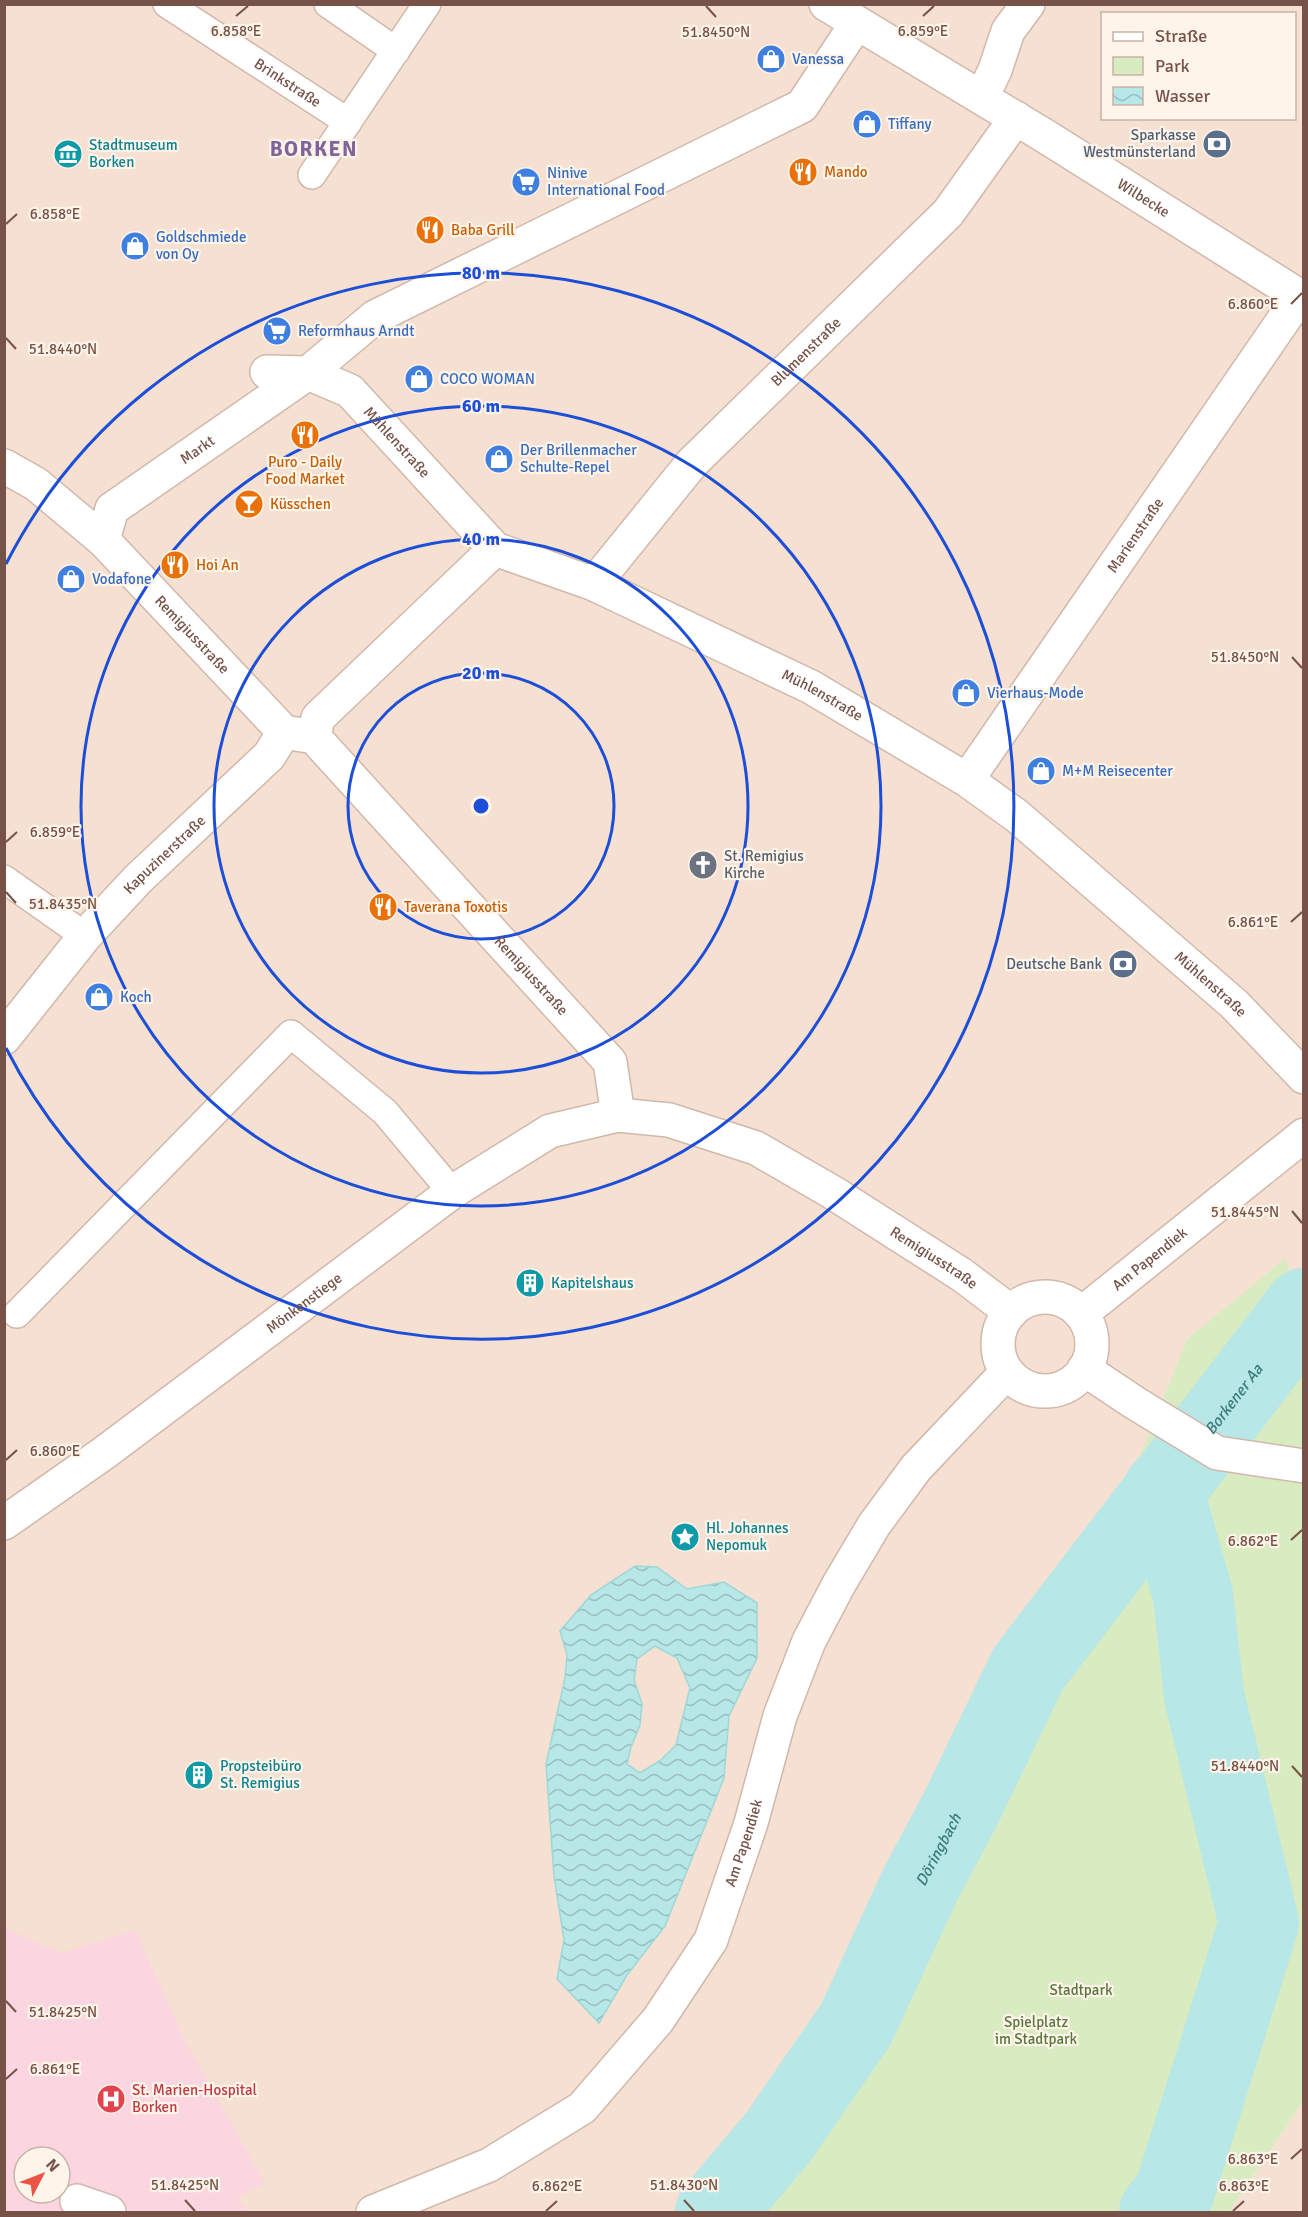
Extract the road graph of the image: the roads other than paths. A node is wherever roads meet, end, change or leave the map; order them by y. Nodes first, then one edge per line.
1 (167, 4) edge
2 (328, 4) edge
3 (427, 4) edge
4 (826, 4) edge
5 (1028, 4) edge
6 (857, 23) junction
7 (396, 51) junction
8 (982, 98) junction
9 (1016, 118) junction
10 (348, 122) junction
11 (312, 175) dead end
12 (1302, 295) edge
13 (267, 372) dead end
14 (308, 373) junction
15 (4, 466) edge
16 (103, 540) junction
17 (495, 549) junction
18 (594, 584) junction
19 (299, 734) junction
20 (967, 780) junction
21 (4, 879) edge
22 (85, 936) junction
23 (4, 1038) edge
24 (1304, 1077) edge
25 (618, 1116) junction
26 (1304, 1135) edge
27 (452, 1191) junction
28 (1011, 1312) junction
29 (17, 1314) dead end
30 (1081, 1314) junction
31 (1084, 1369) junction
32 (1007, 1372) junction
33 (1304, 1466) edge
34 (4, 1523) edge
35 (77, 2201) dead end
36 (109, 2212) edge
37 (373, 2212) edge

1 - 10 lane, Brinkstraße
2 - 7 lane
3 - 7 lane
4 - 6 street
5 - 8 street
6 - 8 street
6 - 14 street, Markt
7 - 10 lane
8 - 9 street, Wilbecke
9 - 12 street, Wilbecke
9 - 18 street, Blumenstraße
10 - 11 lane
12 - 20 street, Marienstraße
13 - 14 street
14 - 16 street, Markt
14 - 17 street, Mühlenstraße
15 - 16 street, Remigiusstraße
16 - 19 street, Remigiusstraße
17 - 18 street, Mühlenstraße
17 - 19 street, Kapuzinerstraße
18 - 20 street, Mühlenstraße
19 - 22 street, Kapuzinerstraße
19 - 25 street, Remigiusstraße
20 - 24 street, Mühlenstraße
21 - 22 lane
22 - 23 street, Kapuzinerstraße
25 - 27 street, Mönkenstiege
25 - 28 street, Remigiusstraße
26 - 30 street, Am Papendiek
27 - 29 lane
27 - 34 street, Mönkenstiege
28 - 30 street
28 - 32 street
30 - 31 street
31 - 32 street
31 - 33 street
32 - 37 street, Am Papendiek
35 - 36 street

